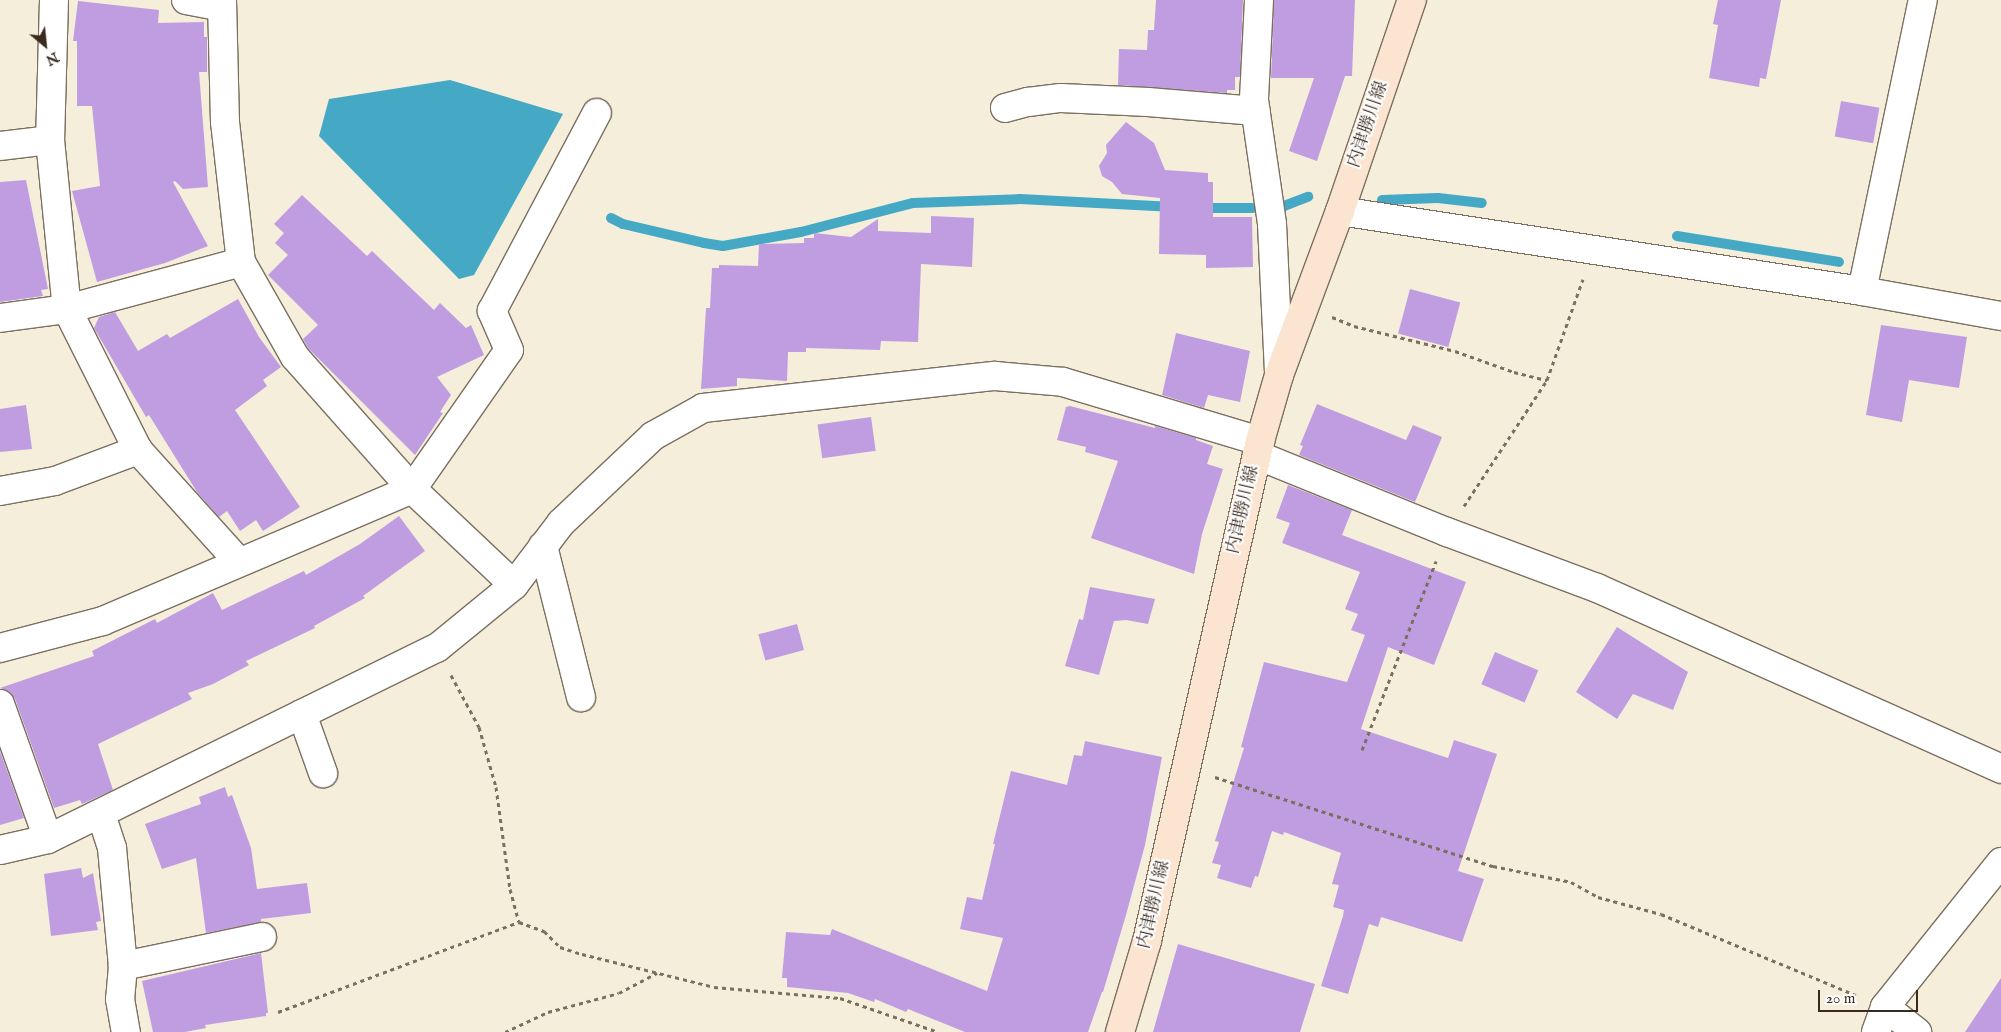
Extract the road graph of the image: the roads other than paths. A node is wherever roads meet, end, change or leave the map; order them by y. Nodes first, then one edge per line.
1 (54, 0) edge
2 (186, 0) edge
3 (1259, 0) edge
4 (1412, 0) edge
5 (1923, 0) edge
6 (222, 4) edge
7 (1005, 108) dead end
8 (1256, 111) junction
9 (597, 113) dead end
10 (50, 140) junction
11 (0, 146) edge
12 (1340, 211) junction
13 (241, 262) junction
14 (1862, 291) junction
15 (67, 309) junction
16 (2001, 316) edge
17 (0, 318) edge
18 (1279, 376) junction
19 (1258, 448) junction
20 (138, 450) junction
21 (412, 489) junction
22 (0, 491) edge
23 (543, 546) junction
24 (238, 561) junction
25 (514, 585) junction
26 (0, 648) edge
27 (581, 696) dead end
28 (0, 704) edge
29 (302, 714) junction
30 (2001, 769) edge
31 (323, 773) dead end
32 (100, 814) junction
33 (48, 839) junction
34 (0, 850) edge
35 (2001, 862) edge
36 (262, 937) dead end
37 (123, 966) junction
38 (1884, 1006) junction
39 (126, 1032) edge
40 (1120, 1032) edge
41 (1876, 1032) edge
42 (1917, 1032) edge

1 - 10 street
2 - 6 street
3 - 8 street
4 - 12 main road, 内津勝川線
5 - 14 street
6 - 13 street
7 - 8 street
8 - 18 street
9 - 21 street
10 - 11 street
10 - 15 street
12 - 14 street
12 - 18 main road, 内津勝川線
13 - 15 street
13 - 21 street
14 - 16 street
15 - 17 street
15 - 20 street
18 - 19 main road, 内津勝川線
19 - 23 street
19 - 30 street
19 - 40 main road, 内津勝川線
20 - 22 street
20 - 24 street
21 - 24 street
21 - 25 street
23 - 25 street
23 - 27 street
24 - 26 street
25 - 29 street
28 - 33 street
29 - 31 street
29 - 32 street
32 - 33 street
32 - 37 street
33 - 34 street
35 - 38 street
36 - 37 street
37 - 39 street
38 - 41 street
38 - 42 street

